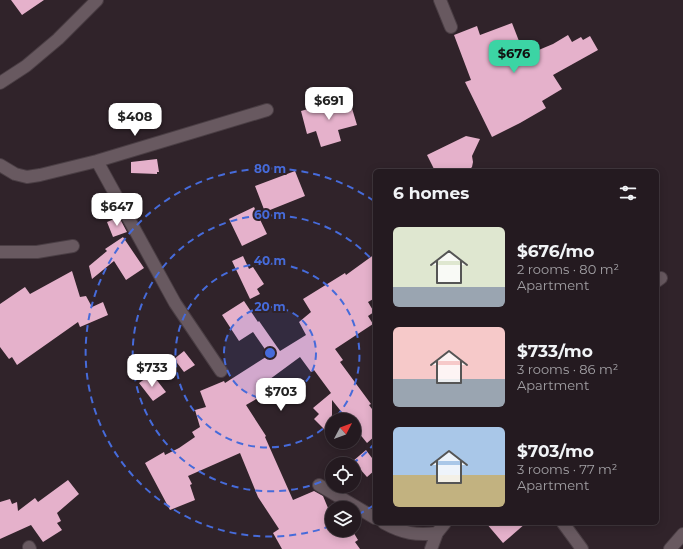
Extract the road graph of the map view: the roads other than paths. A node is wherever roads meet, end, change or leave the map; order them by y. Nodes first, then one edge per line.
1 (97, 0) edge
2 (440, 0) edge
3 (451, 27) dead end
4 (0, 83) edge
5 (267, 110) dead end
6 (97, 161) junction
7 (0, 165) edge
8 (73, 246) dead end
9 (0, 252) edge
10 (221, 371) dead end
11 (319, 485) dead end
12 (373, 517) edge
13 (389, 525) edge
14 (443, 525) edge
15 (564, 525) edge
16 (436, 533) junction
17 (431, 549) edge
18 (582, 549) edge

1 - 4 street
2 - 3 street
5 - 6 street
6 - 7 street
6 - 10 street
8 - 9 street
11 - 12 street
13 - 16 street
14 - 16 street
15 - 18 street
16 - 17 street

